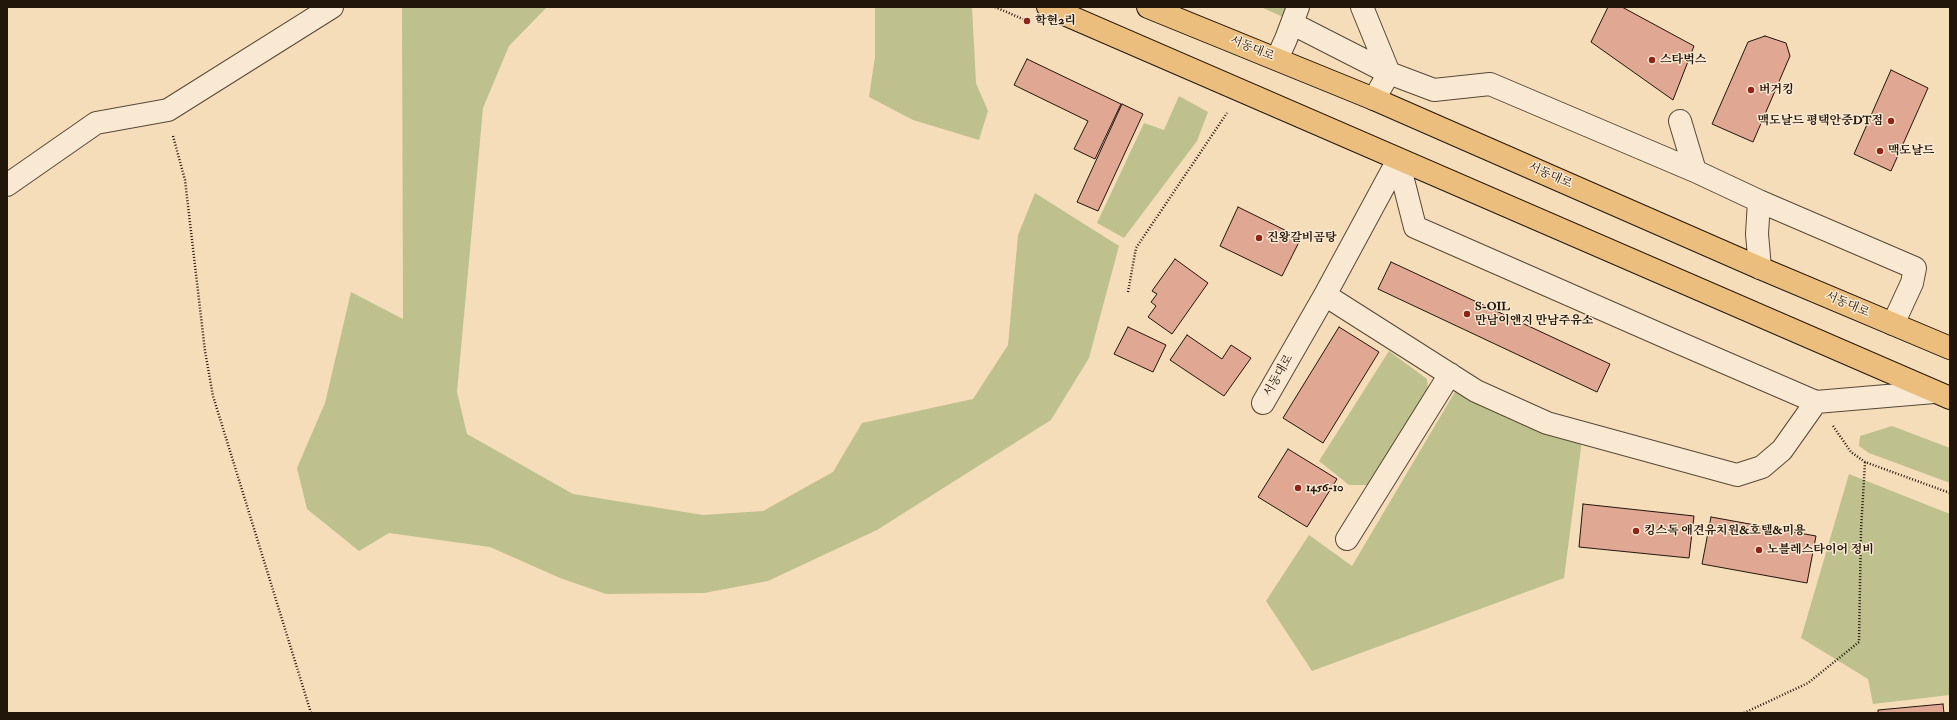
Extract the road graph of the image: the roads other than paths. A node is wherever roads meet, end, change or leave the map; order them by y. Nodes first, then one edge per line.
1 (332, 7) edge
2 (1048, 7) edge
3 (1148, 7) edge
4 (1362, 7) edge
5 (1295, 15) edge
6 (1277, 59) junction
7 (1389, 73) junction
8 (1374, 99) junction
9 (1680, 121) dead end
10 (1398, 160) junction
11 (1695, 171) junction
12 (7, 185) edge
13 (1759, 201) junction
14 (1760, 268) junction
15 (1325, 295) junction
16 (1893, 324) junction
17 (1950, 348) edge
18 (1450, 374) junction
19 (1942, 395) edge
20 (1816, 402) junction
21 (1263, 403) dead end
22 (1347, 539) dead end

1 - 12 street
2 - 10 main road
3 - 6 main road, 서동대로
4 - 7 street
5 - 6 street
5 - 7 street
6 - 8 main road, 서동대로
7 - 8 street
7 - 11 street
8 - 14 main road, 서동대로
9 - 11 street
10 - 15 street, 서동대로
10 - 19 main road
10 - 20 street
11 - 13 street
13 - 14 street
13 - 16 street
14 - 16 main road, 서동대로
15 - 18 street
15 - 21 street, 서동대로
16 - 17 main road, 서동대로
18 - 20 street
18 - 22 street
19 - 20 street

